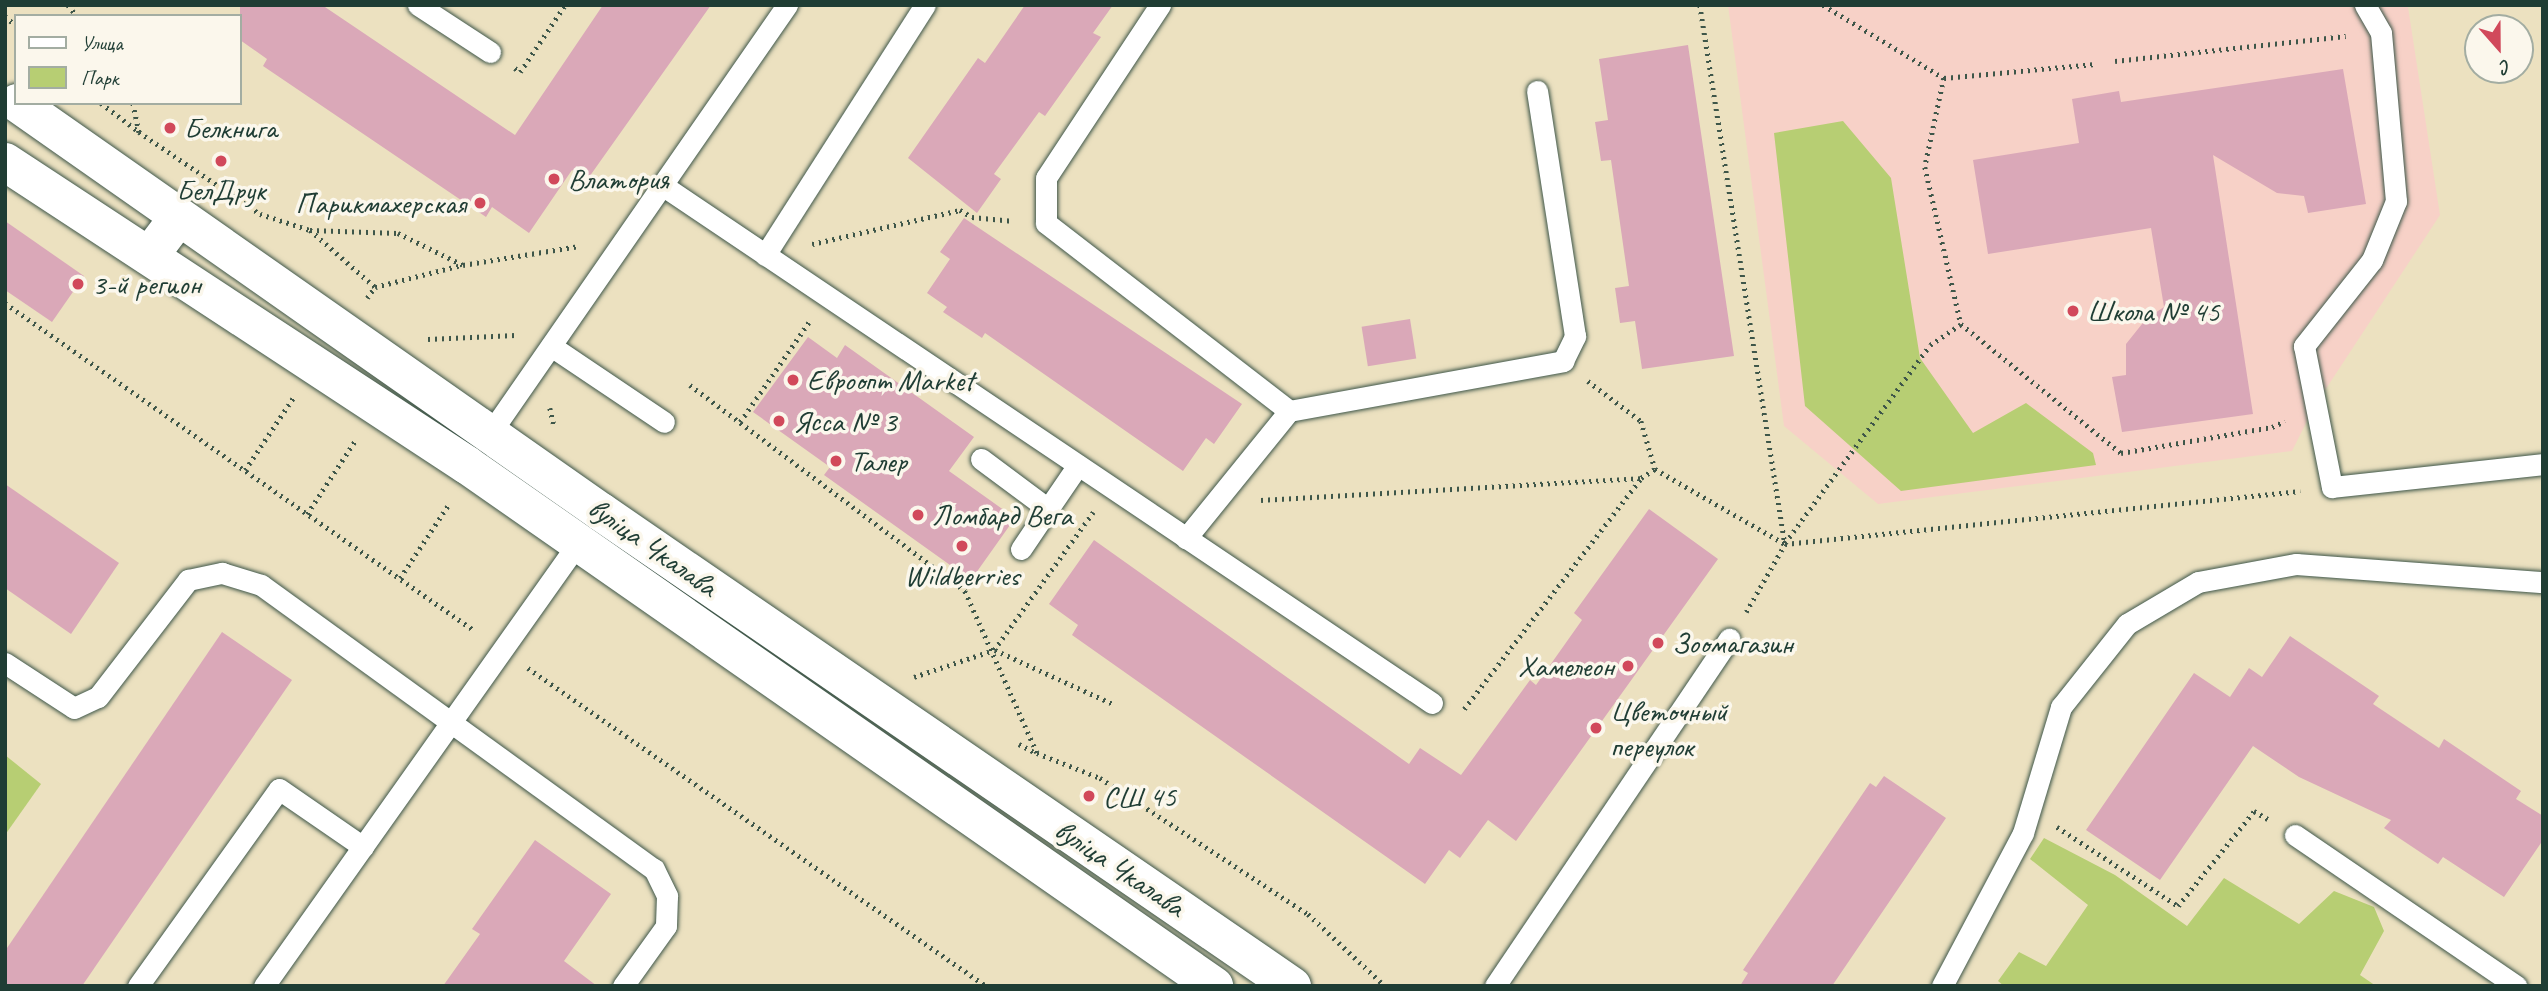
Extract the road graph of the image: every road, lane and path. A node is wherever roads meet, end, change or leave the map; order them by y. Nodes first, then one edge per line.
1 (418, 5) edge
2 (565, 5) edge
3 (787, 5) edge
4 (925, 5) edge
5 (1160, 5) edge
6 (1700, 5) edge
7 (1823, 5) edge
8 (2365, 5) edge
9 (2381, 33) junction
10 (490, 52) joint
11 (2115, 61) dead end
12 (2095, 64) dead end
13 (1944, 78) junction
14 (1537, 91) dead end
15 (19, 105) edge
16 (104, 105) edge
17 (133, 105) edge
18 (139, 132) junction
19 (5, 162) edge
20 (662, 185) junction
21 (178, 218) junction
22 (1046, 223) junction
23 (310, 230) junction
24 (583, 246) dead end
25 (765, 255) junction
26 (150, 256) junction
27 (463, 265) junction
28 (375, 287) junction
29 (827, 296) junction
30 (378, 306) dead end
31 (1961, 324) junction
32 (523, 335) dead end
33 (433, 346) dead end
34 (551, 346) junction
35 (1563, 361) junction
36 (690, 385) dead end
37 (299, 389) dead end
38 (2314, 407) junction
39 (1289, 411) junction
40 (664, 422) dead end
41 (740, 422) junction
42 (361, 431) dead end
43 (491, 432) junction
44 (981, 459) dead end
45 (2543, 464) edge
46 (1078, 466) junction
47 (245, 470) dead end
48 (1641, 478) dead end
49 (461, 480) junction
50 (2332, 487) junction
51 (1215, 503) junction
52 (1048, 509) junction
53 (601, 512) junction
54 (307, 514) dead end
55 (1186, 538) junction
56 (578, 543) junction
57 (1785, 544) junction
58 (1021, 549) dead end
59 (400, 578) dead end
60 (2543, 582) edge
61 (1729, 639) joint
62 (994, 650) junction
63 (5, 663) edge
64 (912, 677) dead end
65 (1432, 703) dead end
66 (1113, 704) dead end
67 (450, 723) junction
68 (2030, 809) junction
69 (2295, 835) joint
70 (363, 847) junction
71 (138, 986) edge
72 (264, 986) edge
73 (623, 986) edge
74 (1214, 986) edge
75 (1292, 986) edge
76 (1385, 986) edge
77 (1495, 986) edge
78 (1942, 986) edge
79 (2516, 986) edge

1 - 10 lane
2 - 10 path
3 - 20 lane
4 - 25 lane
5 - 22 lane
6 - 57 path
7 - 13 path
8 - 9 lane
9 - 11 path
9 - 38 lane
12 - 13 path
13 - 31 path
14 - 35 lane
15 - 21 main road, вуліца Чкалава
16 - 18 path
17 - 18 path
18 - 23 path
19 - 26 main road, вуліца Чкалава
20 - 25 lane
20 - 34 lane
21 - 26 main road
21 - 43 main road, вуліца Чкалава
22 - 25 path
22 - 39 lane
23 - 27 path
23 - 28 path
24 - 27 path
25 - 29 lane
26 - 49 main road, вуліца Чкалава
27 - 28 path
28 - 30 path
29 - 41 path
29 - 46 lane
31 - 38 path
31 - 57 path
32 - 33 path
34 - 40 lane
34 - 43 lane
35 - 39 lane
35 - 57 path
36 - 41 path
37 - 47 path
38 - 50 lane
39 - 51 lane
41 - 62 path
42 - 54 path
43 - 49 main road
43 - 53 main road, вуліца Чкалава
44 - 52 lane
45 - 50 lane
46 - 52 lane
46 - 55 lane
48 - 51 path
49 - 56 main road, вуліца Чкалава
49 - 59 path
50 - 57 path
51 - 55 lane
52 - 58 lane
53 - 56 main road
53 - 75 main road, вуліца Чкалава
55 - 65 lane
56 - 67 lane
56 - 74 main road, вуліца Чкалава
57 - 61 path
60 - 68 lane
61 - 77 lane
62 - 64 path
62 - 66 path
62 - 76 path
63 - 67 lane
67 - 70 lane
67 - 73 lane
68 - 69 path
68 - 78 lane
69 - 79 lane
70 - 71 lane
70 - 72 lane

